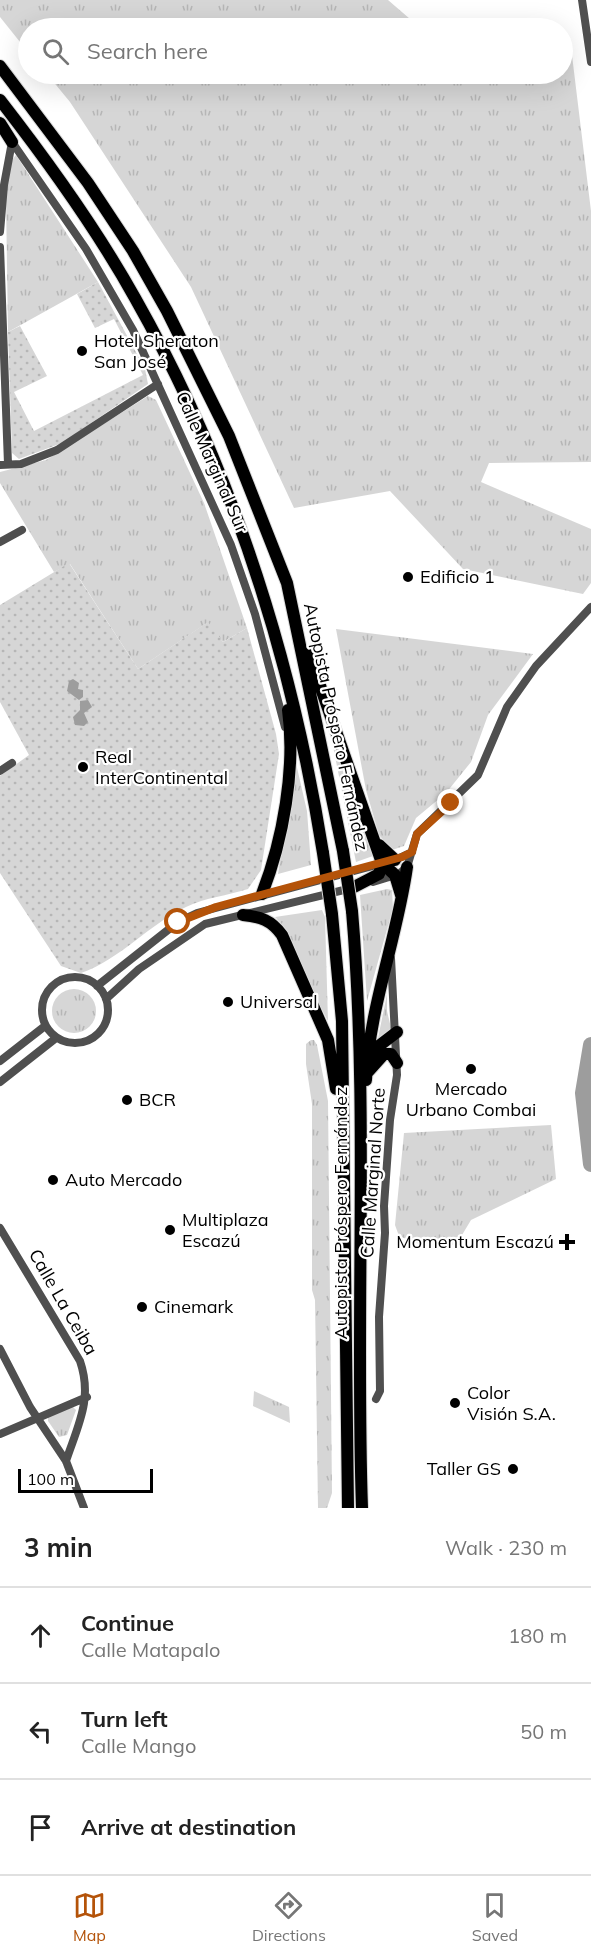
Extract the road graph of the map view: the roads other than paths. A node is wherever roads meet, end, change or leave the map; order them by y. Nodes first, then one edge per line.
1 (582, 0) edge
2 (591, 62) edge
3 (0, 66) edge
4 (0, 100) edge
5 (0, 123) edge
6 (12, 142) junction
7 (1, 217) edge
8 (0, 232) edge
9 (0, 247) edge
10 (158, 384) junction
11 (4, 465) edge
12 (22, 530) dead end
13 (0, 542) edge
14 (293, 607) junction
15 (589, 613) edge
16 (272, 622) junction
17 (290, 758) junction
18 (12, 763) dead end
19 (0, 771) edge
20 (412, 852) junction
21 (388, 862) junction
22 (407, 867) junction
23 (395, 875) junction
24 (354, 887) junction
25 (262, 894) junction
26 (402, 902) junction
27 (243, 915) junction
28 (390, 950) junction
29 (98, 986) junction
30 (106, 999) junction
31 (45, 1026) junction
32 (397, 1032) junction
33 (56, 1038) junction
34 (367, 1055) junction
35 (0, 1062) edge
36 (398, 1063) junction
37 (366, 1074) junction
38 (0, 1082) edge
39 (344, 1147) junction
40 (361, 1186) junction
41 (0, 1228) edge
42 (0, 1349) edge
43 (87, 1397) junction
44 (376, 1399) dead end
45 (38, 1416) junction
46 (0, 1434) edge
47 (66, 1461) junction
48 (84, 1508) edge
49 (348, 1508) edge
50 (362, 1508) edge

1 - 2 street
3 - 14 highway, Autopista Próspero Fernández
4 - 16 highway, Autopista Próspero Fernández
5 - 6 highway
6 - 7 street
6 - 10 street, Calle Marginal Sur
7 - 8 street
9 - 11 street
10 - 11 street
10 - 17 street, Calle Marginal Sur
12 - 13 street
14 - 21 highway
14 - 40 highway, Autopista Próspero Fernández, bridge
15 - 20 street
16 - 17 highway
16 - 39 highway, Autopista Próspero Fernández, bridge
17 - 25 highway
18 - 19 street
20 - 21 street
20 - 22 street
21 - 23 highway
21 - 24 highway
21 - 25 street
22 - 23 street
22 - 26 highway
23 - 24 street
23 - 26 highway
24 - 27 street
25 - 29 street
26 - 28 highway
27 - 30 street
27 - 39 highway
28 - 32 street, Calle Marginal Norte
28 - 34 highway
29 - 30 street
29 - 31 street
30 - 33 street
31 - 33 street
31 - 35 street
32 - 34 highway
32 - 36 street, Calle Marginal Norte
33 - 38 street
34 - 37 highway
36 - 37 highway
36 - 44 street, Calle Marginal Norte
37 - 40 highway
39 - 49 highway, Autopista Próspero Fernández
40 - 50 highway, Autopista Próspero Fernández
41 - 43 street, Calle La Ceiba
42 - 45 street
43 - 45 street
43 - 47 street, Calle La Ceiba
45 - 46 street
45 - 47 street
47 - 48 street

